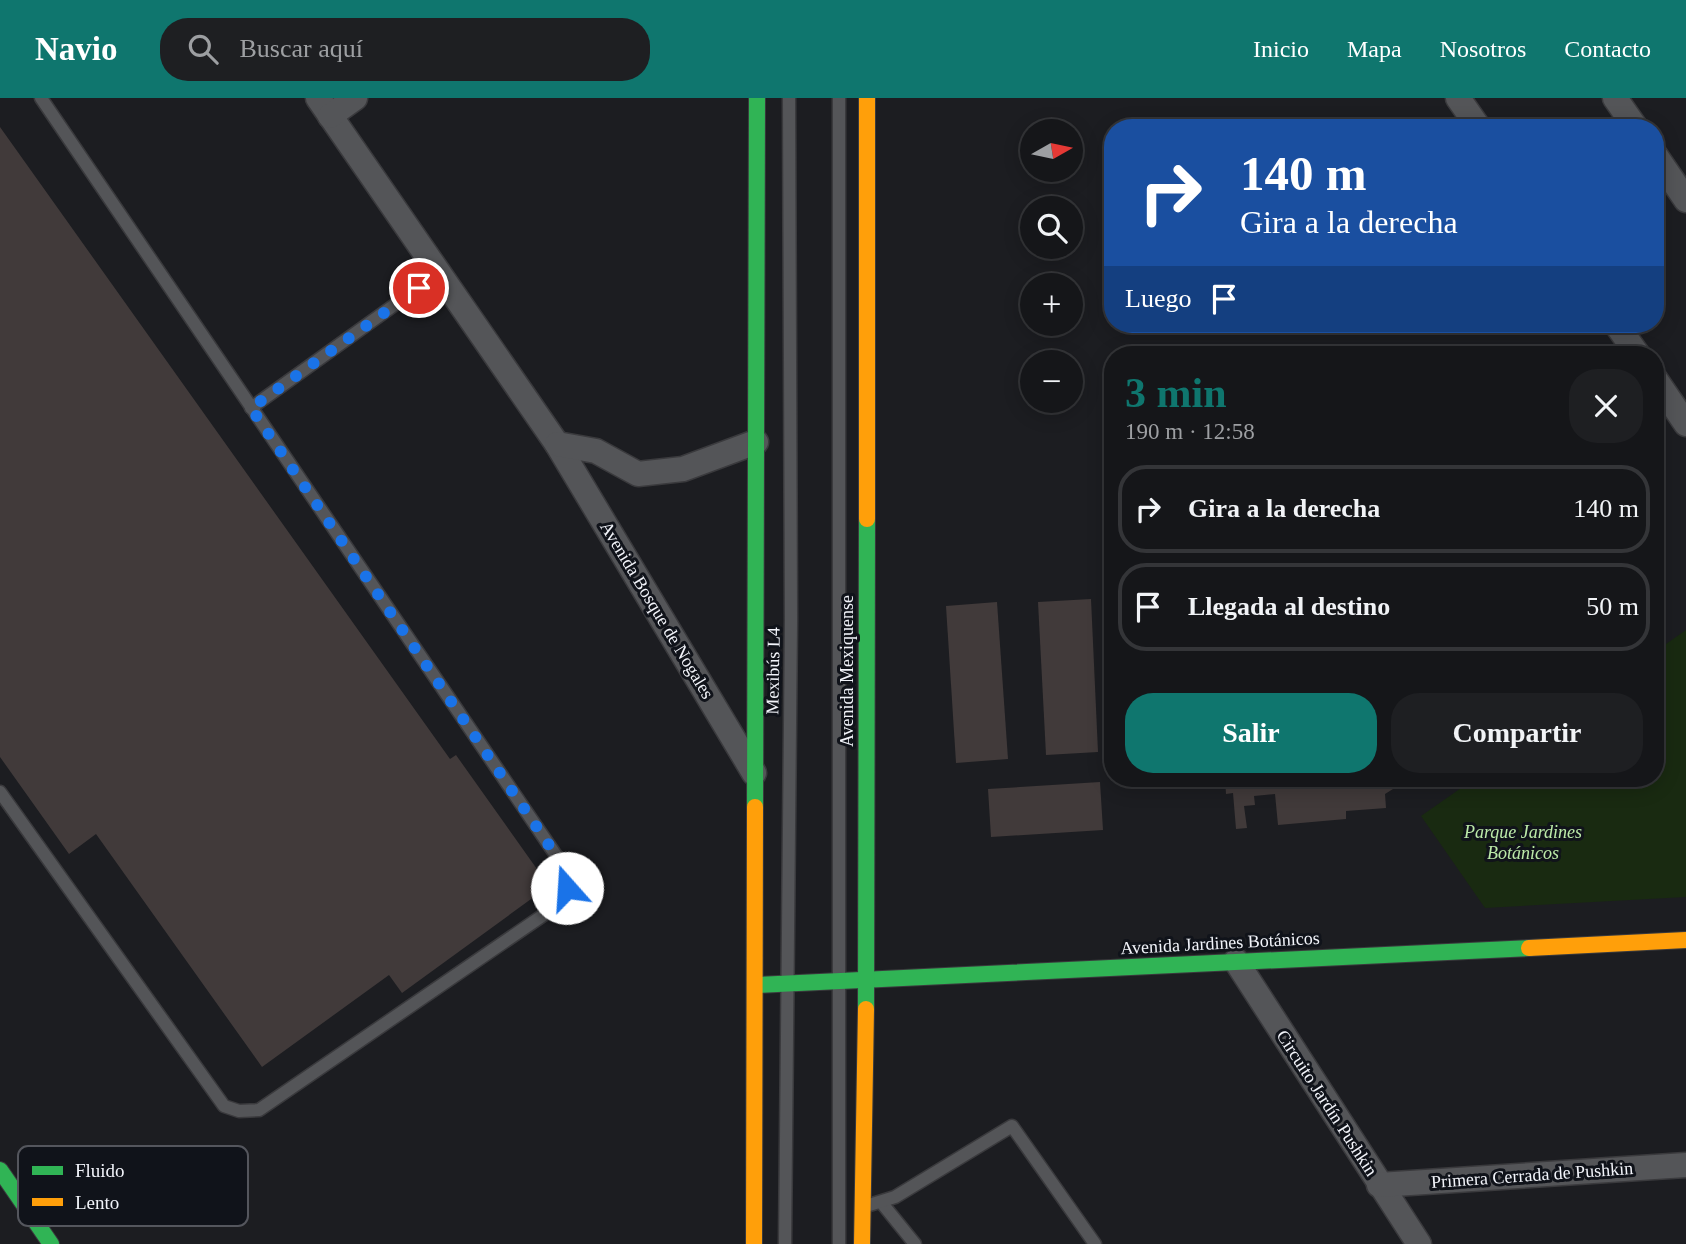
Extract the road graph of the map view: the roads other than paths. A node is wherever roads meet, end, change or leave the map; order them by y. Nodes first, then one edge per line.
1 (41, 98) edge
2 (355, 98) edge
3 (757, 98) edge
4 (789, 98) edge
5 (839, 98) edge
6 (867, 98) edge
7 (1458, 98) edge
8 (1615, 98) edge
9 (324, 107) edge
10 (1473, 119) edge
11 (1630, 119) edge
12 (1664, 168) edge
13 (1686, 200) edge
14 (439, 273) junction
15 (1664, 392) edge
16 (251, 408) junction
17 (1686, 424) edge
18 (756, 442) junction
19 (558, 444) junction
20 (756, 776) junction
21 (0, 792) edge
22 (1686, 940) edge
23 (1236, 961) junction
24 (866, 979) junction
25 (839, 981) junction
26 (786, 983) junction
27 (756, 985) junction
28 (1686, 1165) edge
29 (0, 1170) edge
30 (1379, 1185) junction
31 (18, 1196) edge
32 (881, 1202) junction
33 (862, 1207) junction
34 (39, 1226) edge
35 (51, 1244) edge
36 (754, 1244) edge
37 (785, 1244) edge
38 (839, 1244) edge
39 (862, 1244) edge
40 (915, 1244) edge
41 (1095, 1244) edge
42 (1419, 1244) edge

1 - 16 lane
2 - 9 street
3 - 18 main road
4 - 26 lane, Mexibús L4
5 - 25 lane
6 - 24 main road, Avenida Mexiquense
7 - 10 street
8 - 11 street
9 - 14 street, Avenida Bosque de Nogales
12 - 13 street
14 - 16 lane
14 - 19 street, Avenida Bosque de Nogales
15 - 17 street
16 - 21 lane
18 - 19 street
18 - 20 main road
19 - 20 street, Avenida Bosque de Nogales
20 - 27 main road
22 - 23 main road, Avenida Jardines Botánicos
23 - 24 main road, Avenida Jardines Botánicos
23 - 30 street, Circuito Jardín Pushkin
24 - 25 main road, Avenida Jardines Botánicos
24 - 33 main road, Avenida Mexiquense
25 - 26 main road, Avenida Jardines Botánicos
25 - 38 lane
26 - 27 main road, Avenida Jardines Botánicos
26 - 37 lane, Mexibús L4
27 - 36 main road
28 - 30 street, Primera Cerrada de Pushkin
29 - 31 main road
30 - 42 street, Circuito Jardín Pushkin
32 - 33 lane
32 - 40 lane
32 - 41 lane
33 - 39 main road, Avenida Mexiquense
34 - 35 main road

